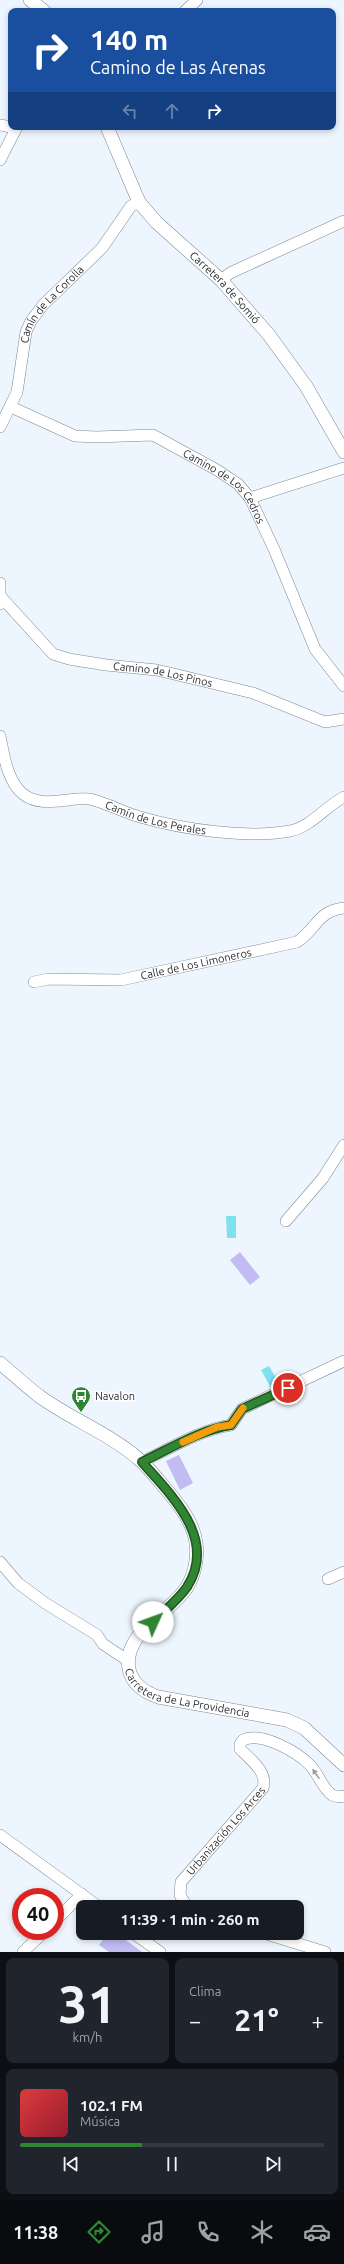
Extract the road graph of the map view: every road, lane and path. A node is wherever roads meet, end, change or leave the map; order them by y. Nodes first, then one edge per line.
1 (30, 0) edge
2 (197, 0) edge
3 (40, 8) edge
4 (188, 8) edge
5 (13, 130) edge
6 (108, 130) edge
7 (0, 160) edge
8 (138, 202) junction
9 (344, 221) edge
10 (222, 280) junction
11 (11, 407) junction
12 (0, 427) edge
13 (344, 452) edge
14 (344, 468) edge
15 (250, 498) junction
16 (0, 583) edge
17 (0, 601) edge
18 (344, 686) edge
19 (344, 719) edge
20 (0, 736) edge
21 (344, 797) edge
22 (344, 908) edge
23 (34, 982) dead end
24 (344, 1145) edge
25 (286, 1221) dead end
26 (344, 1360) edge
27 (0, 1363) edge
28 (142, 1462) junction
29 (0, 1562) edge
30 (344, 1572) edge
31 (328, 1579) dead end
32 (128, 1660) junction
33 (344, 1765) edge
34 (344, 1796) edge
35 (0, 1835) edge
36 (82, 1894) junction
37 (90, 1900) edge
38 (183, 1900) edge
39 (64, 1912) edge
40 (35, 1940) edge
41 (143, 1940) edge
42 (286, 1940) edge
43 (23, 1952) edge
44 (160, 1952) edge
45 (325, 1952) edge

1 - 3 street
2 - 4 street
5 - 7 street
6 - 8 street, Carretera de Somió
8 - 10 street, Carretera de Somió
8 - 11 street, Camín de La Corolla
9 - 10 street
10 - 13 street, Carretera de Somió
11 - 12 street, Camín de La Corolla
11 - 15 street, Camino de Los Cedros
14 - 15 street
15 - 18 street, Camino de Los Cedros
16 - 17 street
17 - 19 street, Camino de Los Pinos
20 - 21 street, Camín de Los Perales
22 - 23 street, Calle de Los Limoneros
24 - 25 street
26 - 28 street
27 - 28 street, Carretera de La Providencia
28 - 32 street, Carretera de La Providencia
29 - 32 street
30 - 31 street
32 - 33 street, Carretera de La Providencia
34 -> 38 street, Urbanización Los Arces
35 - 36 street
36 - 37 street
36 - 39 street
40 - 43 street
41 - 44 street
42 - 45 street

